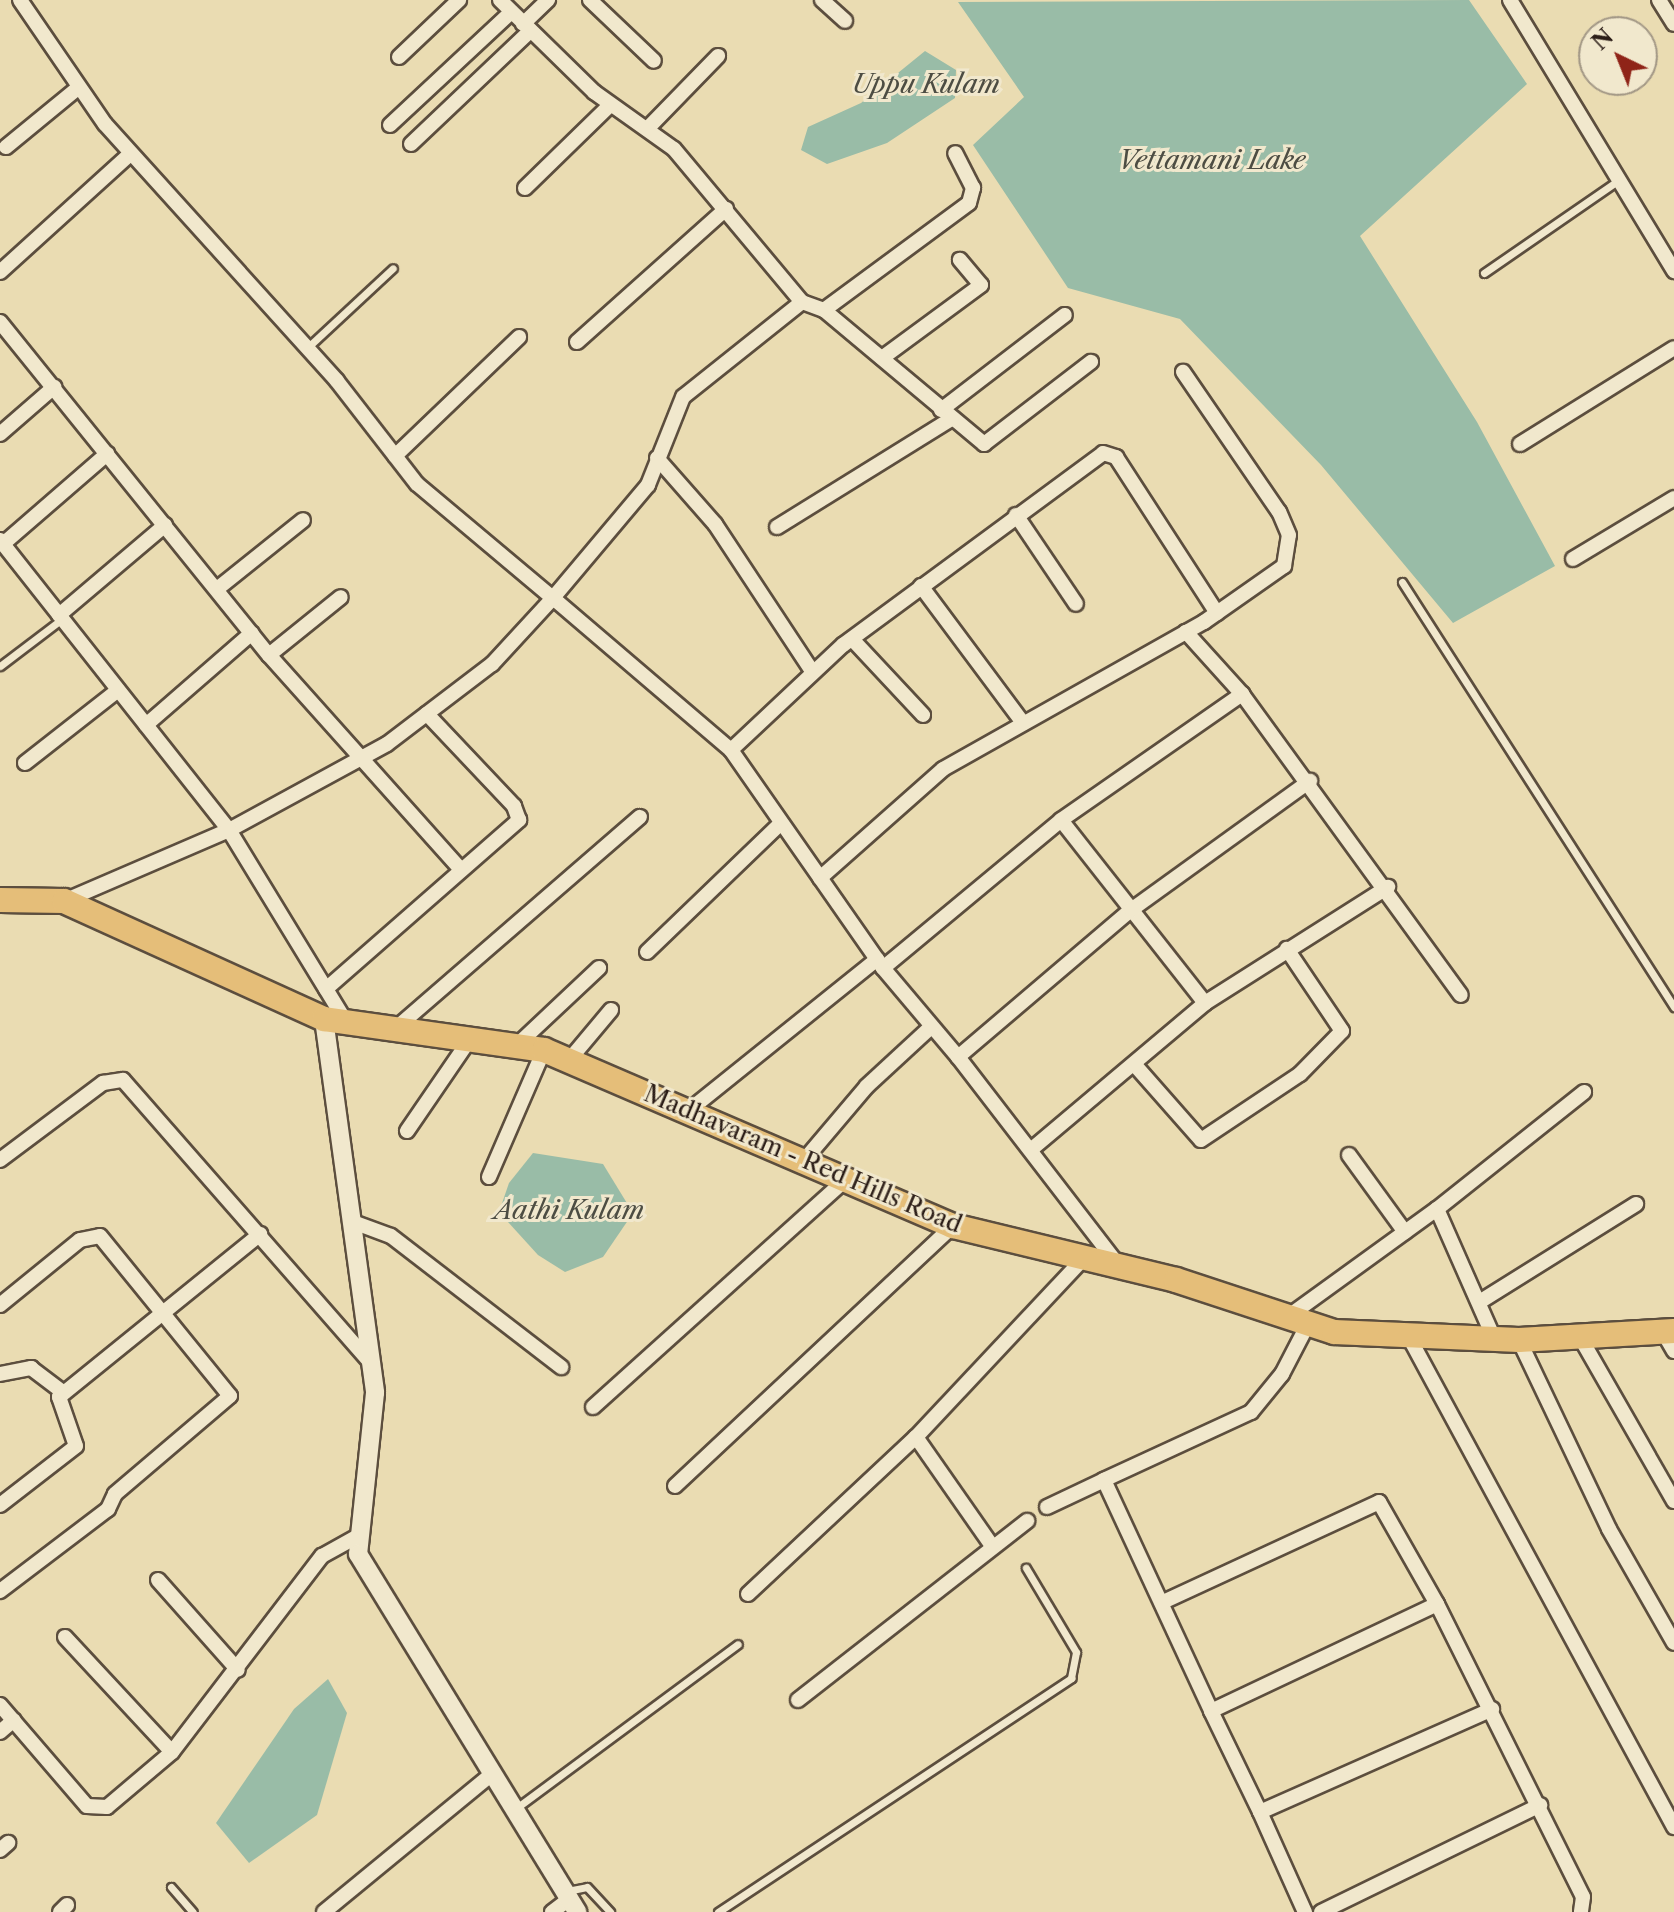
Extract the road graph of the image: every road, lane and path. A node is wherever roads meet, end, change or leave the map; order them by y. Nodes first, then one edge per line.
1 (20, 0) edge
2 (459, 0) edge
3 (500, 0) edge
4 (548, 0) edge
5 (590, 0) edge
6 (822, 0) edge
7 (1510, 0) edge
8 (1659, 0) edge
9 (511, 12) junction
10 (845, 21) dead end
11 (1674, 24) edge
12 (526, 27) junction
13 (718, 56) dead end
14 (399, 57) dead end
15 (654, 61) dead end
16 (79, 87) junction
17 (610, 105) junction
18 (390, 125) dead end
19 (647, 129) junction
20 (411, 144) dead end
21 (6, 147) dead end
22 (955, 153) dead end
23 (130, 154) junction
24 (1619, 180) junction
25 (525, 188) dead end
26 (726, 209) junction
27 (960, 260) dead end
28 (1673, 267) edge
29 (393, 268) dead end
30 (0, 272) edge
31 (1484, 273) dead end
32 (802, 302) junction
33 (824, 310) junction
34 (1065, 315) dead end
35 (0, 322) edge
36 (519, 337) dead end
37 (577, 342) dead end
38 (307, 348) junction
39 (1674, 348) edge
40 (882, 358) junction
41 (1091, 362) dead end
42 (1183, 372) dead end
43 (54, 387) junction
44 (946, 414) junction
45 (0, 434) edge
46 (1520, 444) dead end
47 (107, 454) junction
48 (395, 456) junction
49 (657, 458) junction
50 (1674, 498) edge
51 (1016, 515) junction
52 (303, 520) dead end
53 (165, 525) junction
54 (777, 527) dead end
55 (2, 542) edge
56 (1573, 559) dead end
57 (1402, 582) dead end
58 (921, 586) junction
59 (217, 589) junction
60 (341, 597) dead end
61 (553, 598) junction
62 (1076, 604) dead end
63 (1217, 613) junction
64 (60, 617) junction
65 (1186, 632) junction
66 (252, 633) junction
67 (852, 639) junction
68 (269, 655) junction
69 (0, 666) edge
70 (812, 671) junction
71 (118, 690) junction
72 (1242, 694) junction
73 (427, 714) junction
74 (923, 715) dead end
75 (1023, 723) junction
76 (146, 725) junction
77 (731, 750) junction
78 (362, 758) junction
79 (25, 763) dead end
80 (1310, 781) junction
81 (640, 817) dead end
82 (1061, 820) junction
83 (781, 823) junction
84 (229, 830) junction
85 (461, 870) junction
86 (820, 878) junction
87 (1388, 887) junction
88 (0, 900) edge
89 (64, 901) junction
90 (1131, 910) junction
91 (1287, 949) junction
92 (647, 952) dead end
93 (880, 964) junction
94 (599, 968) dead end
95 (326, 989) junction
96 (1461, 995) dead end
97 (1205, 1003) junction
98 (1674, 1007) edge
99 (611, 1010) dead end
100 (335, 1020) junction
101 (931, 1027) junction
102 (395, 1029) junction
103 (470, 1039) junction
104 (516, 1046) junction
105 (544, 1050) junction
106 (958, 1057) junction
107 (570, 1059) junction
108 (1134, 1064) junction
109 (1584, 1092) dead end
110 (687, 1112) junction
111 (407, 1131) dead end
112 (1033, 1148) junction
113 (1349, 1155) dead end
114 (806, 1158) junction
115 (0, 1160) edge
116 (489, 1177) dead end
117 (847, 1178) junction
118 (1636, 1204) dead end
119 (1437, 1209) junction
120 (353, 1222) junction
121 (953, 1226) junction
122 (1405, 1232) junction
123 (260, 1234) junction
124 (1082, 1260) junction
125 (1119, 1266) junction
126 (1481, 1301) junction
127 (0, 1305) edge
128 (165, 1311) junction
129 (1299, 1319) junction
130 (1580, 1337) junction
131 (1670, 1338) edge
132 (1410, 1339) junction
133 (1506, 1339) junction
134 (372, 1365) junction
135 (561, 1367) dead end
136 (0, 1374) edge
137 (64, 1393) junction
138 (593, 1407) dead end
139 (916, 1437) junction
140 (1104, 1480) junction
141 (675, 1486) dead end
142 (1674, 1501) edge
143 (0, 1505) edge
144 (1047, 1507) dead end
145 (1027, 1521) dead end
146 (358, 1536) junction
147 (992, 1546) junction
148 (1026, 1568) dead end
149 (158, 1580) dead end
150 (0, 1591) edge
151 (748, 1594) dead end
152 (1163, 1602) junction
153 (1437, 1604) junction
154 (65, 1637) dead end
155 (1674, 1643) edge
156 (738, 1644) dead end
157 (238, 1670) junction
158 (798, 1700) dead end
159 (0, 1705) edge
160 (1492, 1709) junction
161 (1211, 1711) junction
162 (14, 1720) junction
163 (0, 1732) edge
164 (172, 1752) junction
165 (491, 1775) junction
166 (1540, 1805) junction
167 (513, 1810) junction
168 (1260, 1812) junction
169 (1674, 1827) edge
170 (171, 1887) dead end
171 (570, 1901) edge
172 (193, 1912) edge
173 (324, 1912) edge
174 (552, 1912) edge
175 (610, 1912) edge
176 (718, 1912) edge
177 (1305, 1912) edge
178 (1321, 1912) edge
179 (1581, 1912) edge

1 - 16 street
2 - 14 street
3 - 9 street
4 - 12 street
5 - 15 street
6 - 10 street
7 - 24 street
8 - 11 street
9 - 12 street
9 - 18 street
12 - 17 street
12 - 20 street
13 - 19 street
16 - 21 street
16 - 23 street
17 - 19 street
17 - 25 street
19 - 26 street
22 - 33 street
23 - 30 street
23 - 38 street
24 - 28 street
24 - 31 lane
26 - 32 street
26 - 37 street
27 - 40 street
29 - 38 lane
32 - 33 street
32 - 49 street
33 - 40 street
34 - 44 street
35 - 43 street
36 - 48 street
38 - 48 street
39 - 46 street
40 - 44 street
41 - 44 street
42 - 63 street
43 - 45 street
43 - 47 street
44 - 54 street
47 - 53 street
47 - 55 street
48 - 61 street
49 - 61 street
49 - 70 street
50 - 56 street
51 - 58 street
51 - 62 street
51 - 63 street
52 - 59 street
53 - 59 street
53 - 64 street
55 - 64 street
57 - 98 lane
58 - 67 street
58 - 75 street
59 - 66 street
60 - 68 street
61 - 73 street
61 - 77 street
63 - 65 street
64 - 69 lane
64 - 71 street
65 - 72 street
65 - 75 street
66 - 68 street
66 - 76 street
67 - 70 street
67 - 74 street
68 - 78 street
70 - 77 street
71 - 76 street
71 - 79 street
72 - 80 street
72 - 82 street
73 - 78 street
73 - 85 street
75 - 86 street
76 - 84 street
77 - 83 street
78 - 84 street
78 - 85 street
80 - 87 street
80 - 90 street
81 - 102 street
82 - 90 street
82 - 93 street
83 - 86 street
83 - 92 street
84 - 89 street
84 - 95 street
85 - 95 street
86 - 93 street
87 - 91 street
87 - 96 street
88 - 89 main road, Madhavaram - Red Hills Road
89 - 100 main road, Madhavaram - Red Hills Road
90 - 97 street
90 - 106 street
91 - 97 street
91 - 108 street
93 - 101 street
93 - 110 street
94 - 104 street
95 - 100 street
97 - 108 street
99 - 107 street
100 - 102 main road, Madhavaram - Red Hills Road
100 - 120 street
101 - 106 street
101 - 114 street
102 - 103 main road, Madhavaram - Red Hills Road
103 - 104 main road, Madhavaram - Red Hills Road
103 - 111 street
104 - 105 main road, Madhavaram - Red Hills Road
105 - 107 main road, Madhavaram - Red Hills Road
105 - 116 street
106 - 112 street
107 - 110 main road, Madhavaram - Red Hills Road
108 - 112 street
109 - 119 street
110 - 114 main road, Madhavaram - Red Hills Road
112 - 125 street
113 - 122 street
114 - 117 main road, Madhavaram - Red Hills Road
115 - 123 street
117 - 121 main road, Madhavaram - Red Hills Road
117 - 138 street
118 - 126 street
119 - 122 street
119 - 126 street
120 - 134 street
120 - 135 street
121 - 124 main road, Madhavaram - Red Hills Road
121 - 141 street
122 - 129 street
123 - 128 street
123 - 134 street
124 - 125 main road, Madhavaram - Red Hills Road
124 - 139 street
125 - 129 main road, Madhavaram - Red Hills Road
126 - 133 street
127 - 128 street
128 - 137 street
128 - 150 street
129 - 132 main road, Madhavaram - Red Hills Road
129 - 140 street
130 - 131 main road, Madhavaram - Red Hills Road
130 - 133 main road, Madhavaram - Red Hills Road
130 - 142 street
132 - 133 main road, Madhavaram - Red Hills Road
132 - 169 street
133 - 155 street
134 - 146 street
136 - 137 street
137 - 143 street
139 - 147 street
139 - 151 street
140 - 144 street
140 - 152 street
145 - 147 street
146 - 157 street
146 - 165 street
147 - 158 street
148 - 176 lane
149 - 157 street
152 - 153 street
152 - 161 street
153 - 160 street
153 - 161 street
154 - 164 street
156 - 167 lane
157 - 164 street
159 - 162 street
160 - 166 street
160 - 168 street
161 - 168 street
162 - 163 street
162 - 164 street
165 - 167 street
165 - 173 street
166 - 178 street
166 - 179 street
167 - 171 street
168 - 177 street
170 - 172 lane
171 - 174 street
171 - 175 lane

